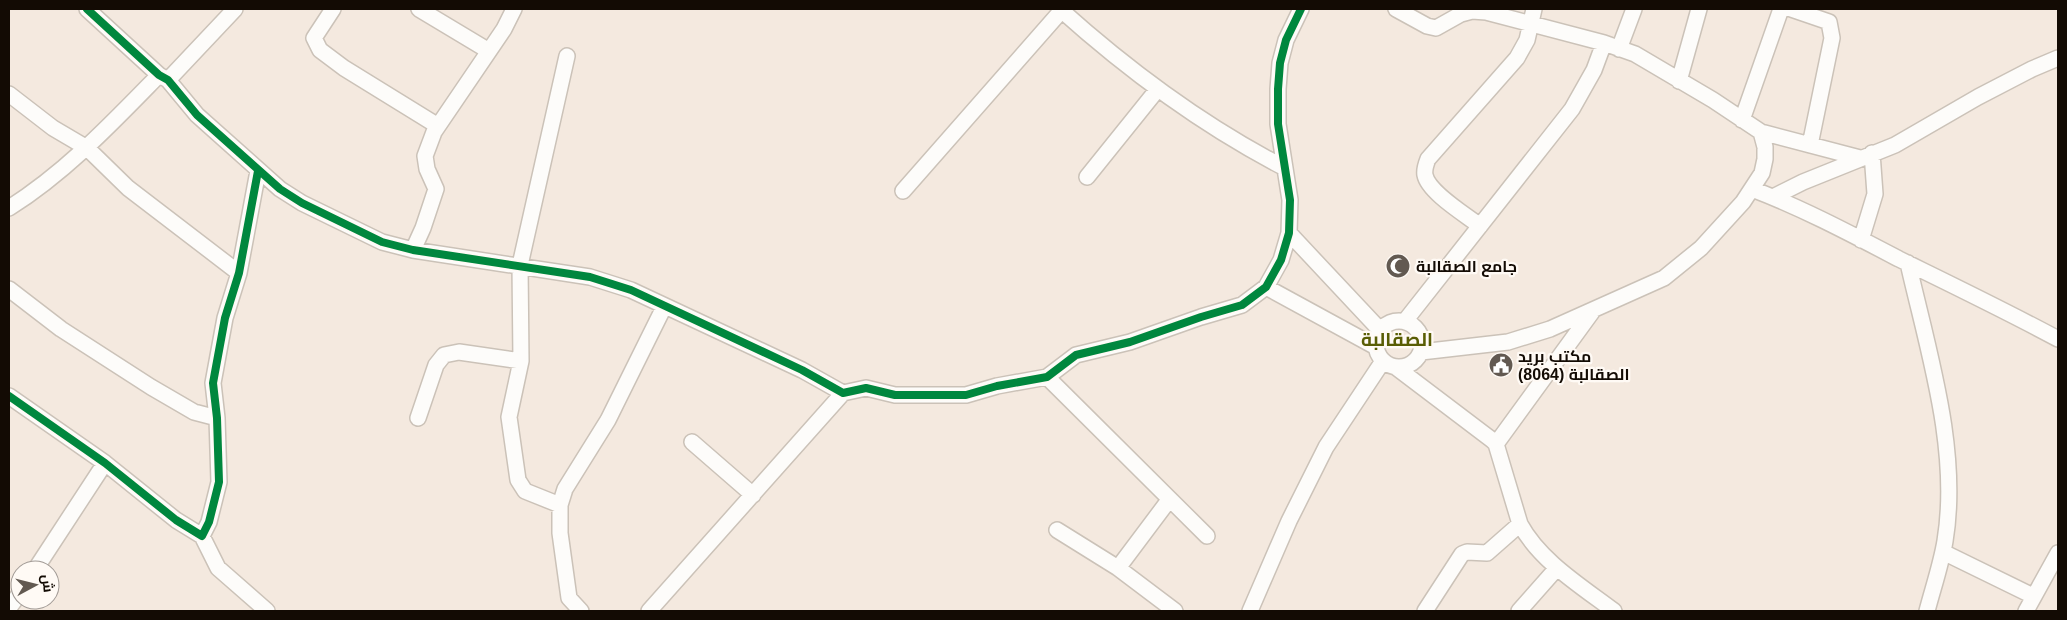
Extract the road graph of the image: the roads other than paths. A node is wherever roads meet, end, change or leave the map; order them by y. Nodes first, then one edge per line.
1 (235, 9) edge
2 (333, 9) edge
3 (419, 9) edge
4 (514, 9) edge
5 (1061, 9) edge
6 (1301, 9) edge
7 (1396, 9) edge
8 (1634, 9) edge
9 (1699, 9) edge
10 (1781, 9) edge
11 (1792, 9) edge
12 (93, 10) edge
13 (1532, 16) edge
14 (1604, 43) junction
15 (1619, 49) junction
16 (489, 51) junction
17 (568, 56) dead end
18 (2058, 58) edge
19 (164, 78) junction
20 (1678, 82) junction
21 (1157, 90) junction
22 (9, 94) edge
23 (1742, 120) junction
24 (438, 126) junction
25 (1761, 132) junction
26 (1810, 145) junction
27 (87, 148) junction
28 (1866, 155) junction
29 (1283, 167) junction
30 (258, 171) junction
31 (1087, 177) dead end
32 (1752, 189) junction
33 (902, 191) dead end
34 (1773, 197) junction
35 (9, 208) edge
36 (1480, 226) junction
37 (1289, 233) junction
38 (1861, 240) junction
39 (413, 250) junction
40 (1908, 263) junction
41 (520, 265) junction
42 (239, 273) junction
43 (1266, 287) junction
44 (9, 289) edge
45 (664, 306) junction
46 (1594, 310) junction
47 (1405, 321) junction
48 (1380, 330) junction
49 (2058, 339) edge
50 (1376, 347) junction
51 (1421, 352) junction
52 (521, 361) junction
53 (1383, 361) junction
54 (1397, 368) junction
55 (1047, 377) junction
56 (843, 393) junction
57 (9, 396) edge
58 (217, 418) junction
59 (418, 418) dead end
60 (692, 442) dead end
61 (1496, 444) junction
62 (105, 463) junction
63 (753, 495) junction
64 (1169, 500) junction
65 (560, 505) junction
66 (1520, 524) junction
67 (1057, 530) dead end
68 (202, 536) junction
69 (1208, 536) dead end
70 (1943, 552) junction
71 (2058, 553) edge
72 (42, 560) edge
73 (1118, 568) junction
74 (1557, 568) junction
75 (2034, 596) junction
76 (267, 611) edge
77 (581, 611) edge
78 (649, 611) edge
79 (1175, 611) edge
80 (1250, 611) edge
81 (1425, 611) edge
82 (1519, 611) edge
83 (1614, 611) edge
84 (1927, 611) edge
85 (2026, 611) edge

1 - 19 street
2 - 24 street
3 - 16 street
4 - 16 street
5 - 21 street
5 - 33 street
6 - 29 street
7 - 13 street
8 - 15 street
9 - 20 street
10 - 23 street
11 - 26 street
12 - 19 street
13 - 14 street
13 - 36 street
14 - 15 street
14 - 36 street
15 - 20 street
16 - 24 street
17 - 41 street
18 - 28 street
19 - 27 street
19 - 30 street
20 - 23 street
21 - 29 street
21 - 31 street
22 - 27 street
23 - 25 street
24 - 39 street
25 - 26 street
25 - 32 street
26 - 28 street
27 - 35 street
27 - 42 street
28 - 34 street
28 - 38 street
29 - 37 street
30 - 39 street
30 - 42 street
32 - 34 street
32 - 46 street
34 - 38 street
36 - 47 street
37 - 43 street
37 - 48 street
38 - 40 street
39 - 41 street
40 - 49 street
40 - 70 street
41 - 45 street
41 - 52 street
42 - 58 street
43 - 50 street
43 - 55 street
44 - 58 street
45 - 56 street
45 - 65 street
46 - 51 street
46 - 61 street
47 - 48 street
47 - 51 street
48 - 50 street
50 - 53 street
51 - 54 street
52 - 59 street
52 - 65 street
53 - 54 street
53 - 80 street
54 - 61 street
55 - 56 street
55 - 64 street
56 - 63 street
57 - 62 street
58 - 68 street
60 - 63 street
61 - 66 street
62 - 68 street
62 - 72 street
63 - 78 street
64 - 69 street
64 - 73 street
65 - 77 street
66 - 74 street
66 - 81 street
67 - 73 street
68 - 76 street
70 - 75 street
70 - 84 street
71 - 75 street
73 - 79 street
74 - 82 street
74 - 83 street
75 - 85 street

